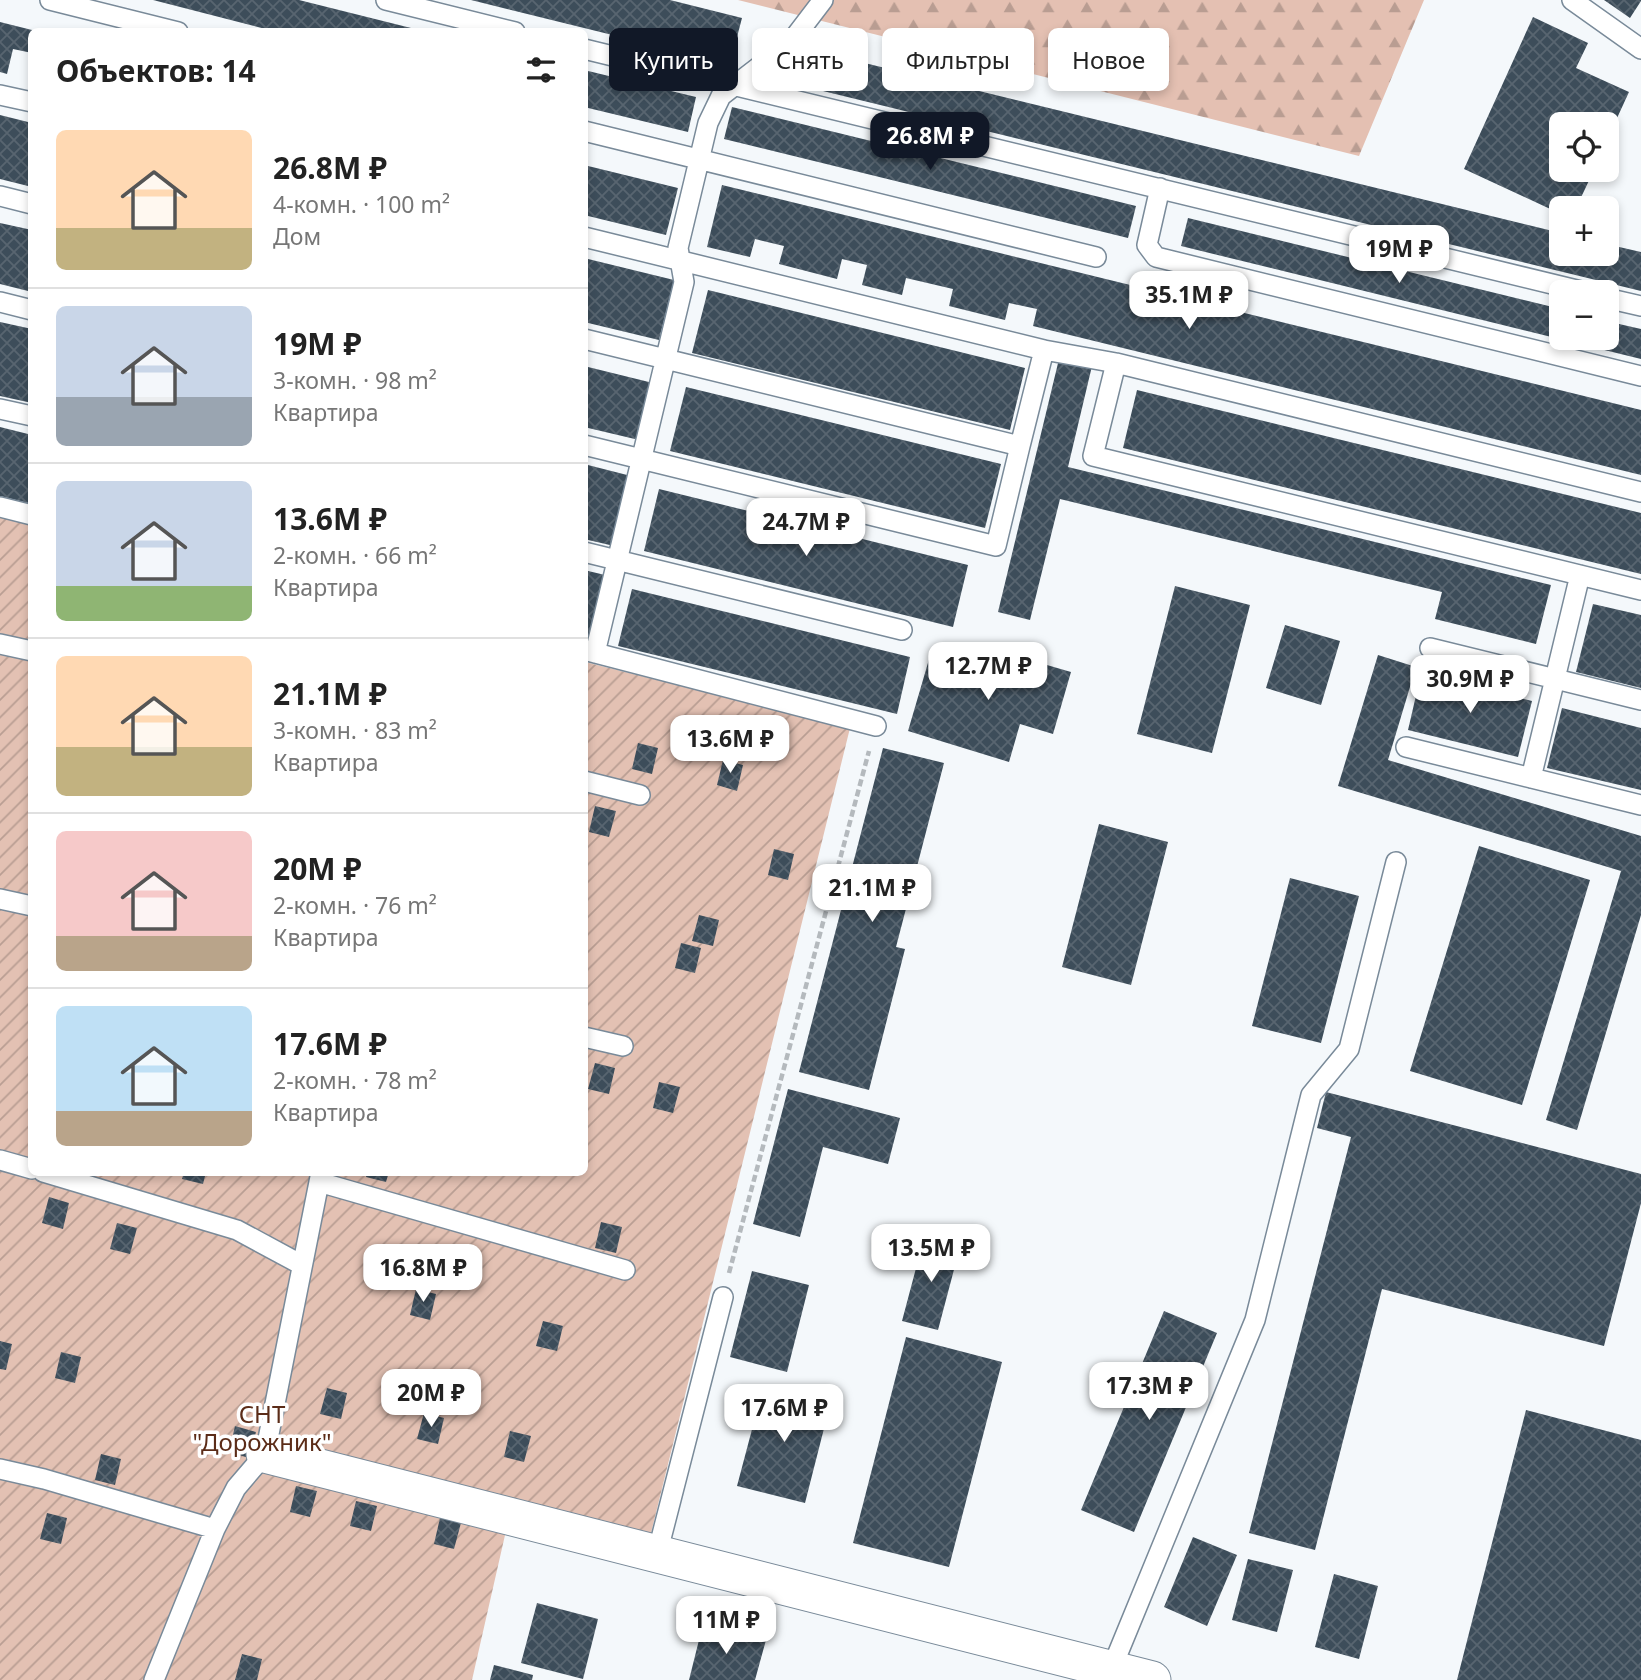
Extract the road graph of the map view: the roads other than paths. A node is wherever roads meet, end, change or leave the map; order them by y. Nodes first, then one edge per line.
1 (50, 0) edge
2 (386, 0) edge
3 (823, 0) edge
4 (1572, 0) edge
5 (162, 28) edge
6 (499, 28) edge
7 (588, 49) edge
8 (1641, 49) edge
9 (609, 54) edge
10 (738, 82) edge
11 (738, 86) edge
12 (727, 91) edge
13 (0, 94) edge
14 (28, 101) edge
15 (588, 132) edge
16 (699, 159) junction
17 (1160, 188) junction
18 (0, 196) edge
19 (28, 203) edge
20 (588, 238) edge
21 (1096, 257) dead end
22 (680, 261) junction
23 (1549, 283) edge
24 (1619, 301) edge
25 (0, 302) edge
26 (1641, 306) edge
27 (28, 309) edge
28 (588, 340) edge
29 (1044, 350) junction
30 (666, 359) junction
31 (1116, 363) junction
32 (1641, 376) edge
33 (0, 409) edge
34 (28, 415) edge
35 (588, 446) edge
36 (1020, 446) junction
37 (641, 459) junction
38 (1641, 492) edge
39 (0, 508) edge
40 (28, 514) edge
41 (588, 553) edge
42 (617, 560) junction
43 (1580, 575) junction
44 (1641, 590) edge
45 (902, 629) dead end
46 (0, 644) edge
47 (1430, 648) dead end
48 (28, 650) edge
49 (590, 652) edge
50 (1554, 679) junction
51 (1641, 700) edge
52 (876, 726) road end
53 (1406, 747) dead end
54 (1531, 778) junction
55 (588, 782) edge
56 (640, 795) dead end
57 (1641, 805) edge
58 (1396, 862) dead end
59 (0, 899) edge
60 (28, 905) edge
61 (588, 1038) edge
62 (623, 1046) dead end
63 (0, 1160) edge
64 (28, 1168) edge
65 (56, 1176) edge
66 (320, 1177) edge
67 (302, 1265) junction
68 (625, 1270) dead end
69 (723, 1297) road end
70 (265, 1454) junction
71 (0, 1469) edge
72 (215, 1529) junction
73 (657, 1554) junction
74 (1111, 1670) junction
75 (154, 1680) edge
76 (1152, 1680) edge

1 - 5 lane
2 - 6 lane
3 - 10 lane
4 - 8 lane
7 - 9 lane
11 - 17 lane
12 - 16 lane
13 - 14 lane
15 - 16 lane
16 - 21 lane
16 - 22 lane
17 - 23 lane
17 - 32 lane
18 - 19 lane
20 - 22 lane
22 - 29 lane
22 - 30 lane
24 - 26 lane
25 - 27 lane
28 - 30 lane
29 - 31 lane
29 - 36 lane
30 - 36 lane
30 - 37 lane
31 - 38 lane
31 - 43 lane
33 - 34 lane
35 - 37 lane
36 - 37 lane
37 - 42 lane
39 - 40 lane
41 - 42 lane
42 - 45 lane
42 - 49 lane
43 - 44 lane
43 - 50 lane
46 - 48 lane
47 - 50 lane
49 - 52 lane
50 - 51 lane
50 - 54 lane
53 - 54 lane
54 - 57 lane
55 - 56 lane
58 - 74 lane
59 - 60 lane
61 - 62 lane
63 - 64 lane
65 - 67 lane
66 - 67 lane
66 - 68 lane
67 - 70 lane
69 - 73 lane
70 - 72 lane
70 - 73 street
71 - 72 lane
72 - 75 lane
73 - 74 street
74 - 76 street

